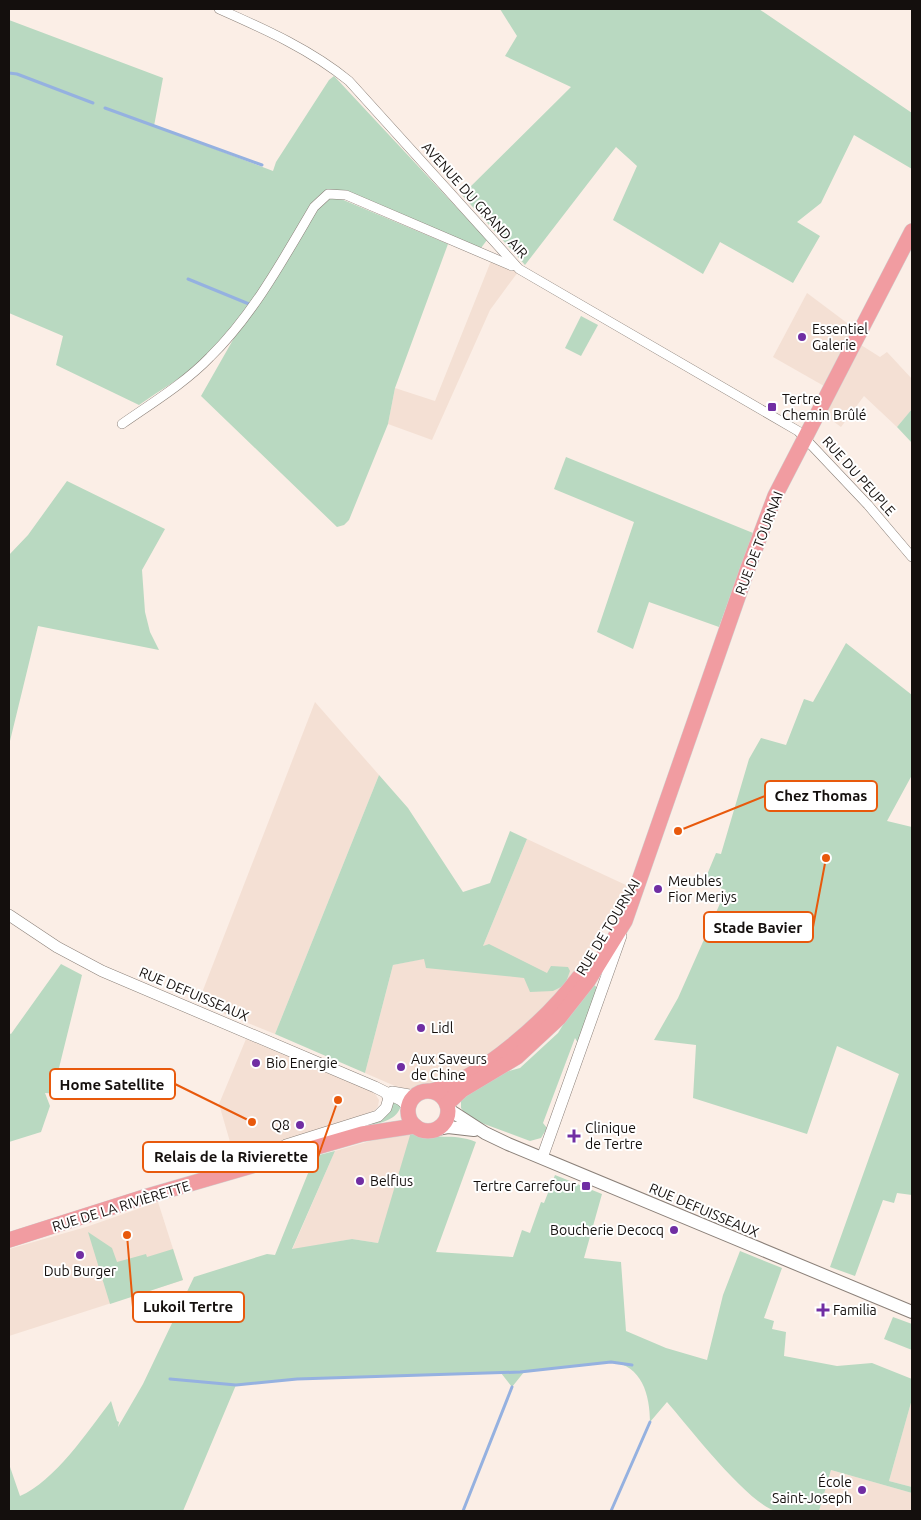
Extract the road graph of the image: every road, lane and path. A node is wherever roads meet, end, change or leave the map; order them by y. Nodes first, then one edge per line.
1 (219, 9) edge
2 (912, 230) edge
3 (519, 269) junction
4 (122, 424) dead end
5 (805, 436) junction
6 (912, 557) edge
7 (642, 871) junction
8 (9, 915) edge
9 (625, 921) junction
10 (375, 1087) junction
11 (431, 1091) junction
12 (386, 1093) junction
13 (411, 1105) junction
14 (448, 1106) junction
15 (415, 1126) junction
16 (437, 1129) junction
17 (377, 1131) junction
18 (485, 1133) junction
19 (542, 1158) junction
20 (250, 1168) junction
21 (9, 1240) edge
22 (912, 1312) edge

1 - 3 street, AVENUE DU GRAND AIR
2 - 5 main road, RUE DE TOURNAI
3 - 4 street
3 - 5 street, AVENUE DU GRAND AIR
5 - 6 street, RUE DU PEUPLE
5 - 7 main road, RUE DE TOURNAI
7 - 9 main road, RUE DE TOURNAI
7 - 11 main road, RUE DE TOURNAI
8 - 10 street, RUE DEFUISSEAUX
9 - 14 main road, RUE DE TOURNAI
9 - 19 street, RUE DE TOURNAI
10 - 12 street, RUE DEFUISSEAUX
10 - 13 street, RUE DEFUISSEAUX
11 - 13 main road
11 - 14 main road
12 - 13 street, RUE DEFUISSEAUX
12 - 20 street
13 - 15 main road
13 - 17 main road, RUE DE LA RIVIÈRETTE
14 - 16 main road
14 - 18 main road, RUE DEFUISSEAUX
15 - 16 main road
15 - 17 main road, RUE DE LA RIVIÈRETTE
16 - 18 main road, RUE DEFUISSEAUX
17 - 20 main road, RUE DE LA RIVIÈRETTE
18 - 19 main road, RUE DEFUISSEAUX
19 - 22 main road, RUE DEFUISSEAUX
20 - 21 main road, RUE DE LA RIVIÈRETTE

